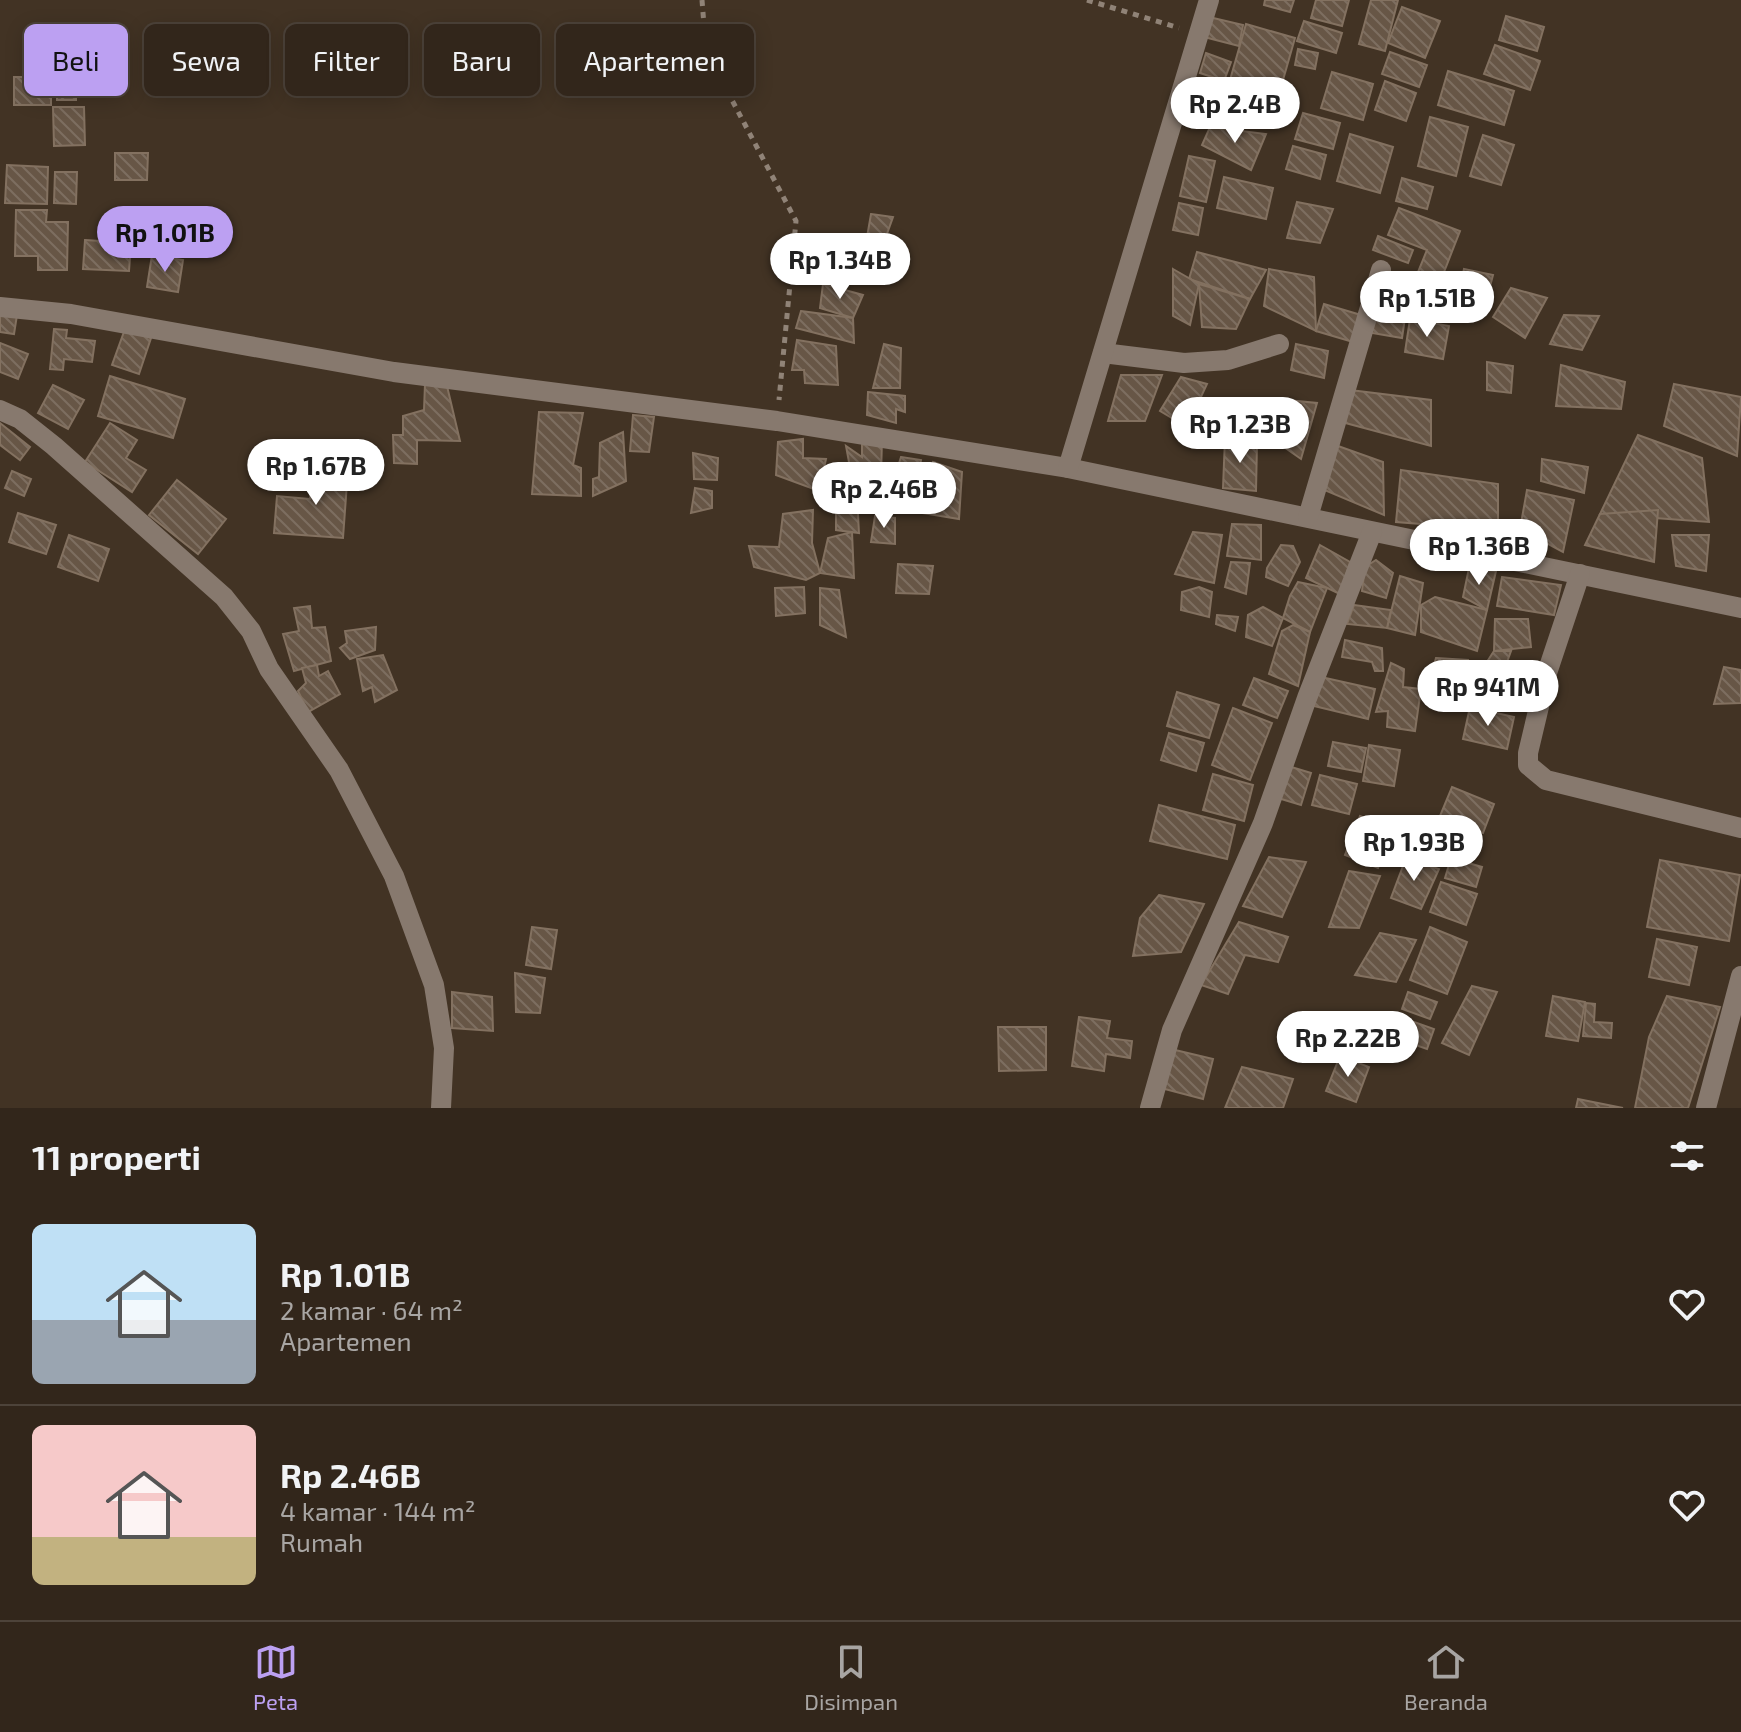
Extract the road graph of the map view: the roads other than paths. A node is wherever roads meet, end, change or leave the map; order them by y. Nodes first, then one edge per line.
1 (1209, 0) edge
2 (1381, 270) dead end
3 (0, 307) edge
4 (1279, 344) dead end
5 (1103, 353) junction
6 (0, 410) edge
7 (1068, 468) junction
8 (1308, 517) junction
9 (1372, 532) junction
10 (1580, 574) junction
11 (1741, 608) edge
12 (1741, 828) edge
13 (1741, 976) edge
14 (1735, 1023) edge
15 (441, 1108) edge
16 (1150, 1108) edge
17 (1706, 1108) edge

1 - 5 street
2 - 8 street
3 - 7 street
4 - 5 street
5 - 7 street
6 - 15 street
7 - 8 street
8 - 9 street
9 - 10 street
9 - 16 street
10 - 11 street
10 - 12 street
13 - 14 street
14 - 17 street

